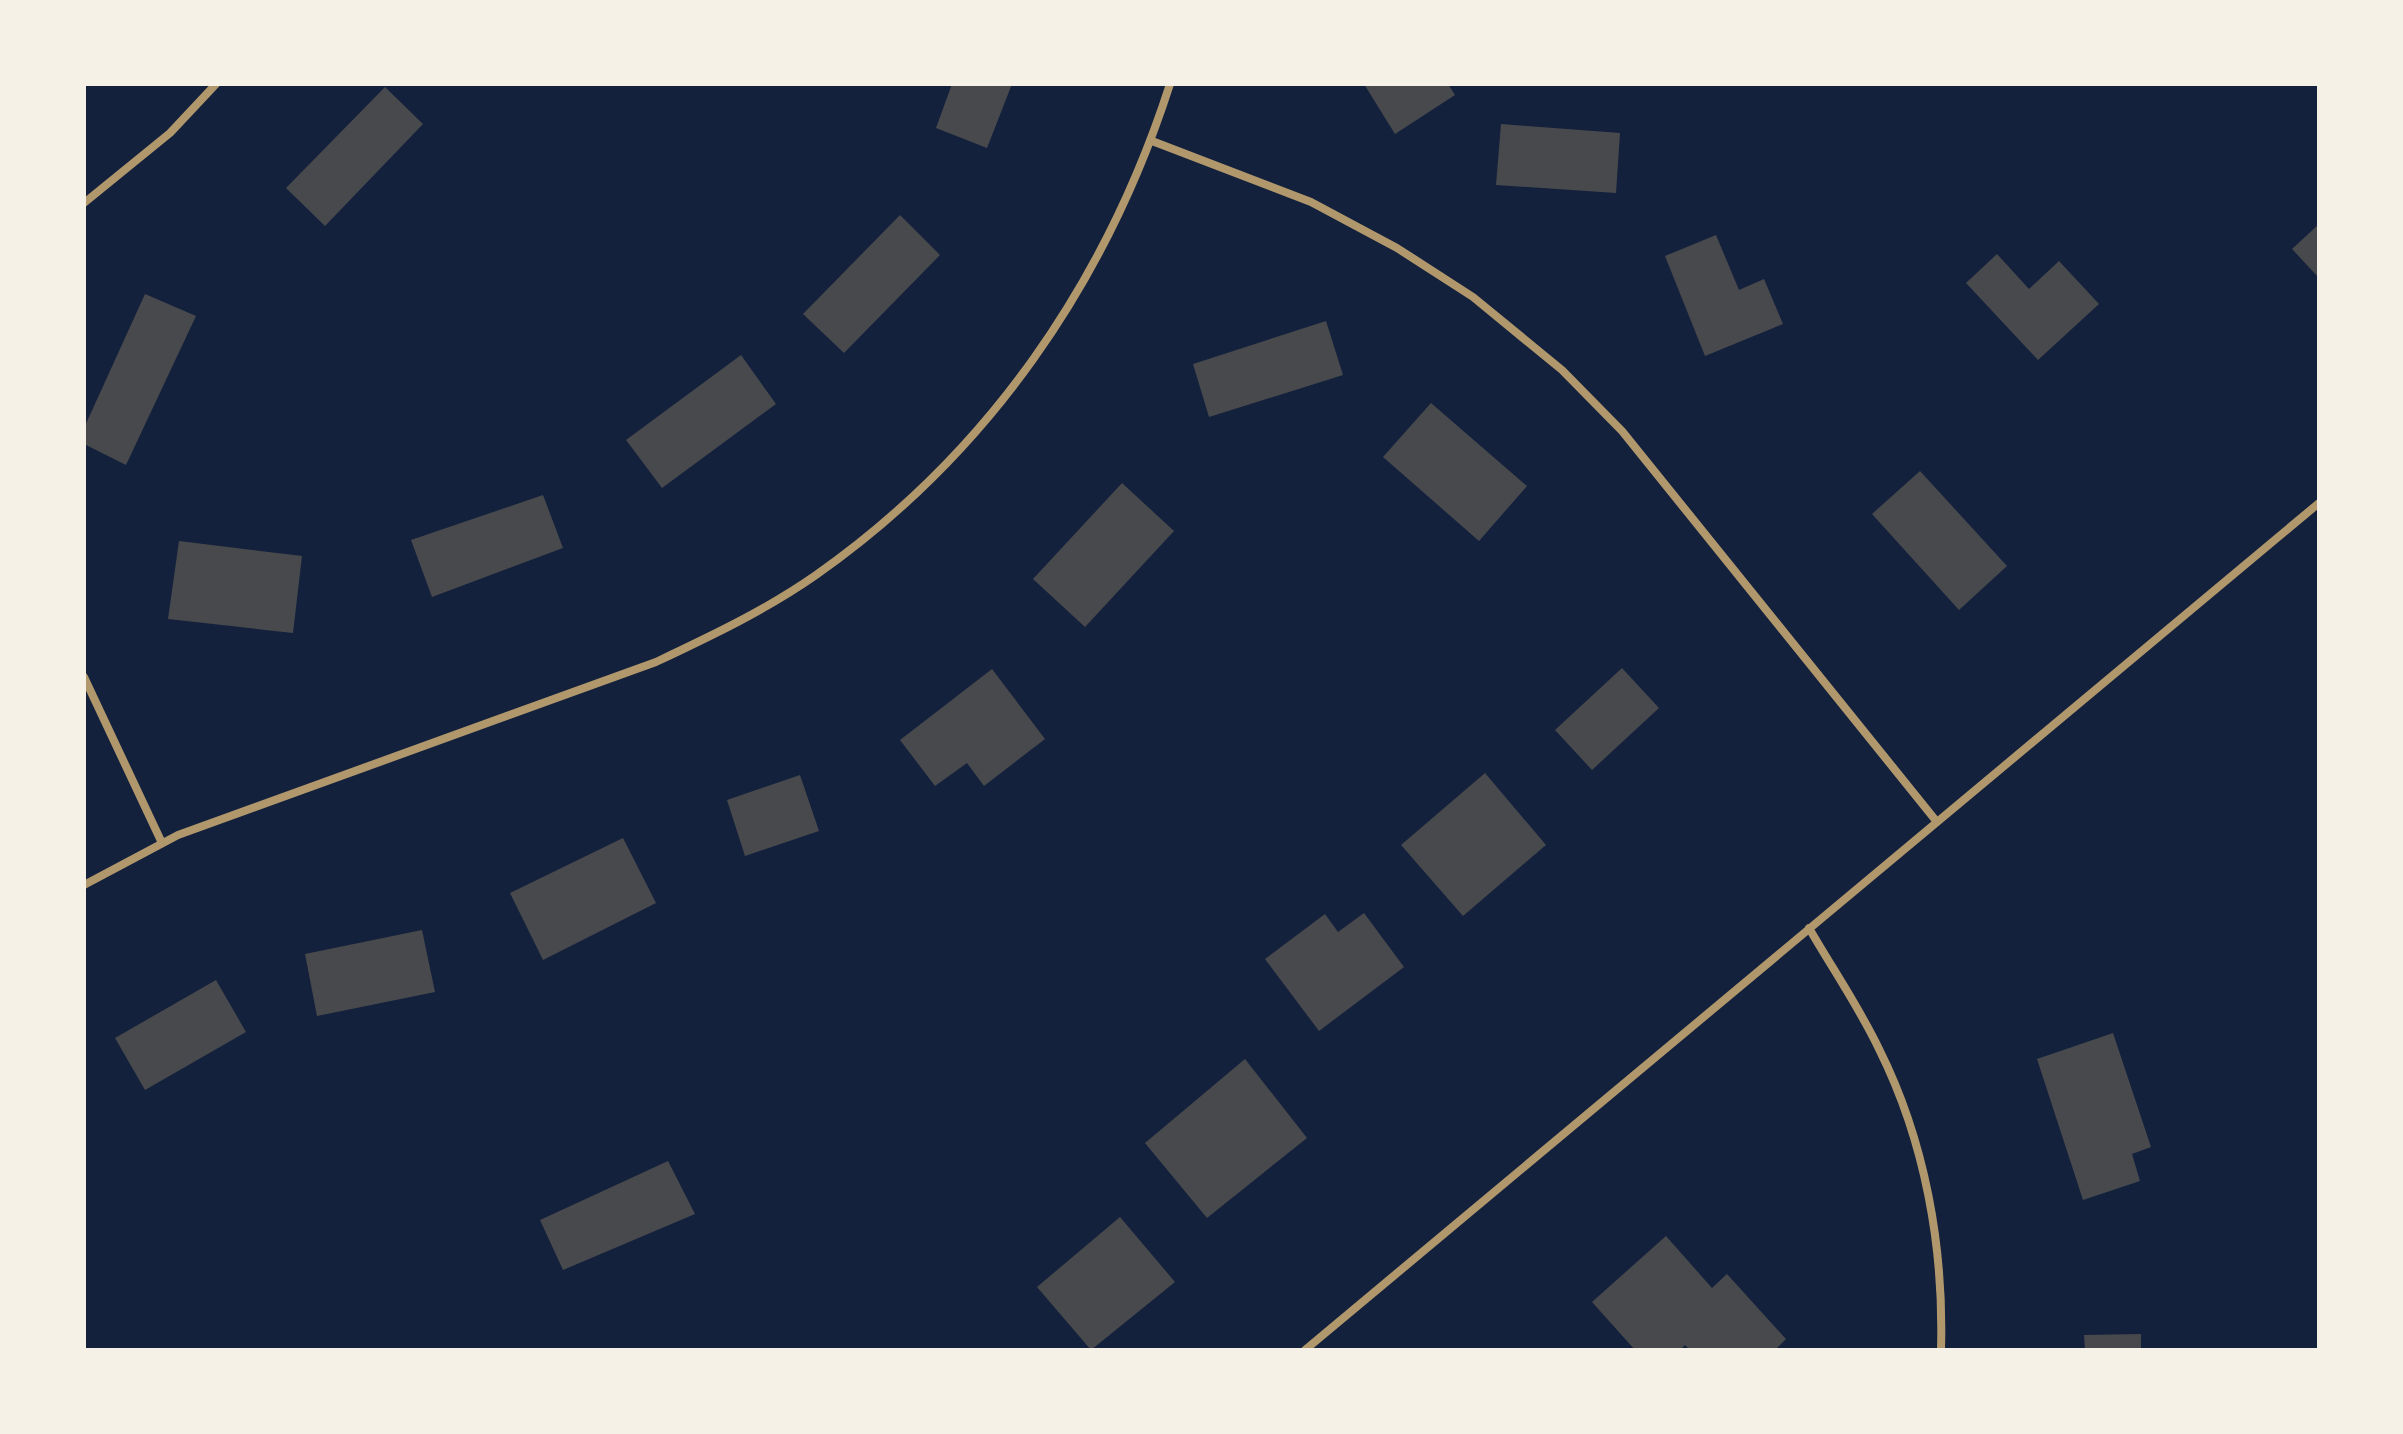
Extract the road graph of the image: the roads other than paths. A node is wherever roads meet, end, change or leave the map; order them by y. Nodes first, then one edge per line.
1 (216, 84) edge
2 (1170, 84) edge
3 (1152, 141) junction
4 (84, 203) edge
5 (2319, 503) edge
6 (84, 677) edge
7 (1937, 822) junction
8 (162, 843) junction
9 (84, 885) edge
10 (1809, 928) junction
11 (1305, 1350) edge
12 (1941, 1350) edge

1 - 4 street
2 - 3 street
3 - 7 street
3 - 8 street
5 - 7 street
6 - 8 street
7 - 10 street
8 - 9 street
10 - 11 street
10 - 12 street

